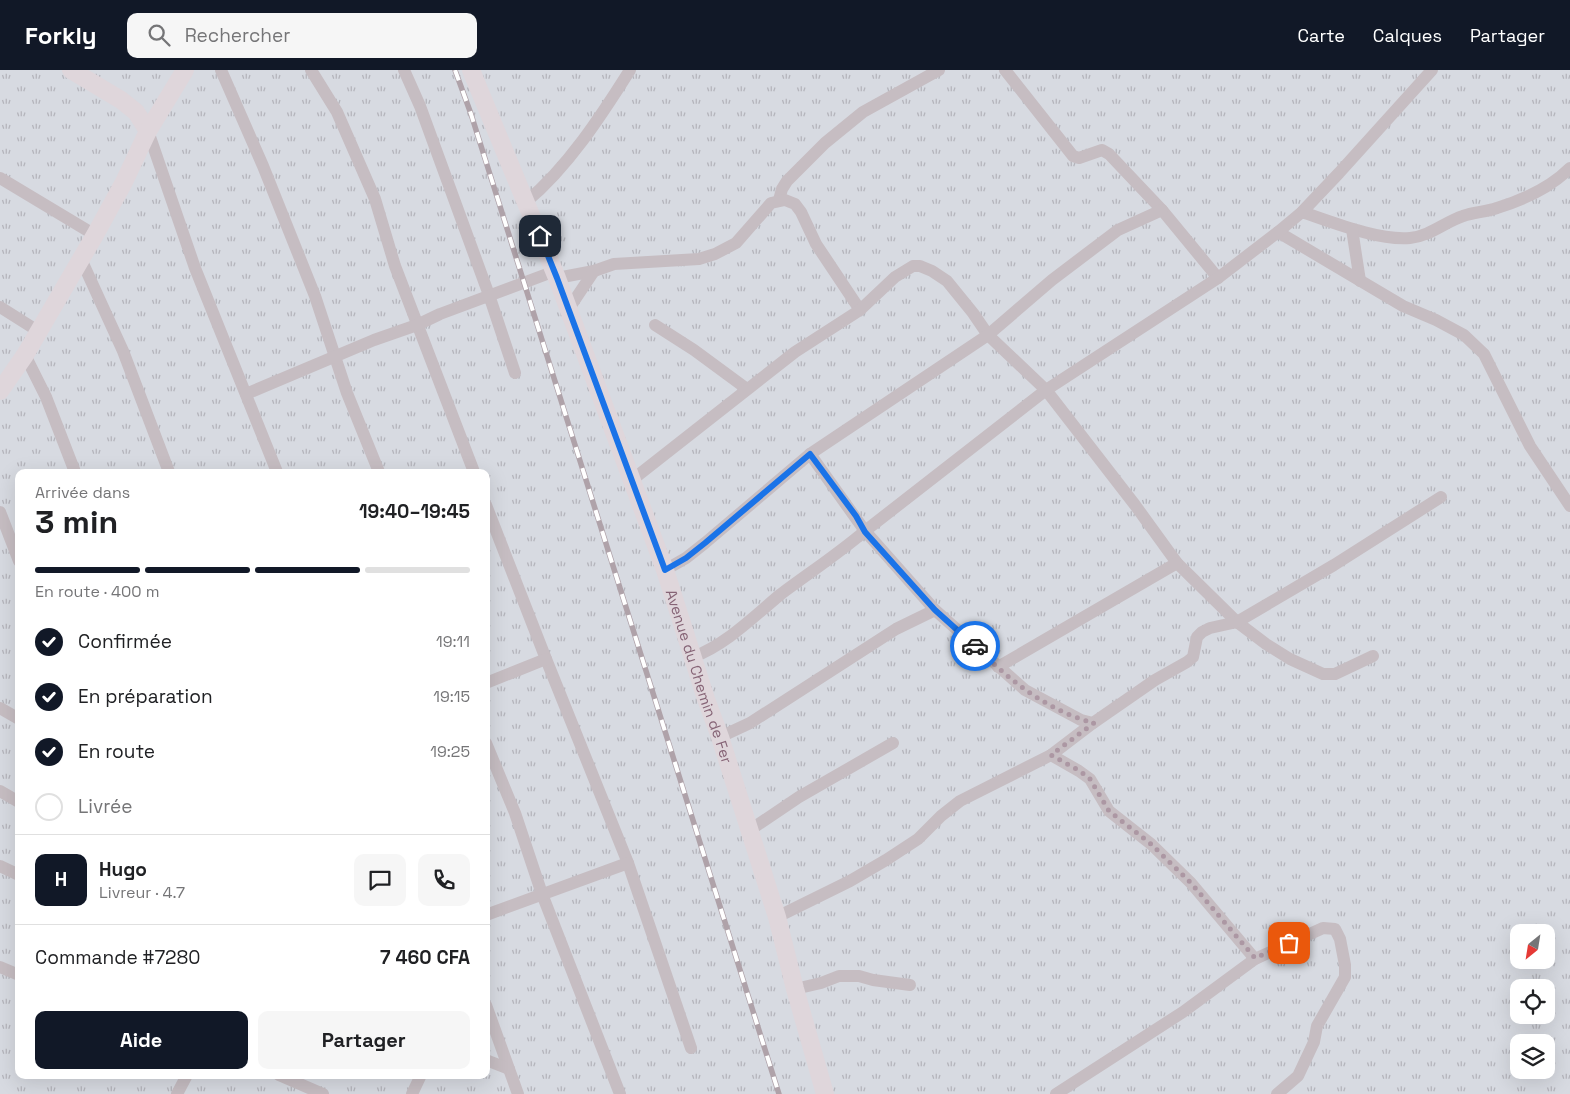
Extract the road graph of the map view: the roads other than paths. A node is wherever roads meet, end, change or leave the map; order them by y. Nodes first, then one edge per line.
1 (71, 70) edge
2 (185, 70) edge
3 (221, 70) edge
4 (311, 70) edge
5 (404, 70) edge
6 (471, 70) edge
7 (630, 70) edge
8 (939, 70) edge
9 (1005, 70) edge
10 (1432, 70) edge
11 (148, 131) junction
12 (1570, 168) edge
13 (0, 178) edge
14 (779, 200) junction
15 (526, 202) junction
16 (1162, 210) junction
17 (1302, 212) junction
18 (1352, 229) junction
19 (1278, 232) junction
20 (95, 234) junction
21 (81, 259) junction
22 (594, 271) junction
23 (556, 275) junction
24 (1218, 278) junction
25 (1360, 281) junction
26 (488, 296) junction
27 (0, 307) edge
28 (568, 310) junction
29 (860, 310) junction
30 (417, 325) junction
31 (655, 325) dead end
32 (38, 331) junction
33 (988, 335) junction
34 (25, 355) junction
35 (335, 357) junction
36 (514, 373) dead end
37 (747, 389) junction
38 (1046, 390) junction
39 (0, 391) edge
40 (246, 394) junction
41 (810, 454) junction
42 (74, 469) edge
43 (168, 469) edge
44 (276, 469) edge
45 (378, 469) edge
46 (473, 469) edge
47 (632, 480) junction
48 (1442, 496) dead end
49 (1570, 506) edge
50 (0, 512) edge
51 (490, 514) edge
52 (865, 532) junction
53 (15, 551) edge
54 (1177, 563) junction
55 (665, 570) junction
56 (935, 610) junction
57 (1237, 622) junction
58 (1373, 656) dead end
59 (693, 657) junction
60 (546, 659) junction
61 (998, 667) junction
62 (490, 681) edge
63 (0, 708) edge
64 (15, 716) edge
65 (1094, 723) junction
66 (720, 737) junction
67 (893, 743) dead end
68 (490, 754) edge
69 (1051, 755) junction
70 (0, 791) edge
71 (15, 800) edge
72 (750, 830) junction
73 (628, 863) junction
74 (0, 866) edge
75 (15, 873) edge
76 (542, 894) junction
77 (490, 914) edge
78 (777, 918) junction
79 (1255, 958) junction
80 (0, 967) edge
81 (15, 973) edge
82 (910, 985) dead end
83 (795, 988) junction
84 (490, 1016) edge
85 (691, 1048) dead end
86 (490, 1062) edge
87 (509, 1069) junction
88 (185, 1079) edge
89 (288, 1079) edge
90 (419, 1079) edge
91 (177, 1094) edge
92 (323, 1094) edge
93 (412, 1094) edge
94 (518, 1094) edge
95 (620, 1094) edge
96 (825, 1094) edge
97 (1056, 1094) edge
98 (1278, 1094) edge

1 - 11 street
2 - 11 street
3 - 35 street
4 - 30 street
5 - 26 street
6 - 15 street, Avenue du Chemin de Fer
7 - 15 street
8 - 14 street
9 - 16 street
10 - 17 street
11 - 20 street
11 - 40 street
12 - 18 street
13 - 20 street
14 - 22 street
14 - 29 street
15 - 23 street, Avenue du Chemin de Fer
16 - 24 street
16 - 33 street
17 - 18 street
17 - 19 street
18 - 25 street
19 - 24 street
19 - 25 street
20 - 21 street
21 - 32 street
21 - 43 street
22 - 23 street
22 - 28 street
23 - 26 street
23 - 28 street, Avenue du Chemin de Fer
24 - 38 street
25 - 49 street
26 - 30 street
26 - 36 street
27 - 32 street
28 - 47 street, Avenue du Chemin de Fer
29 - 33 street
29 - 37 street
30 - 35 street
30 - 46 street
31 - 37 street
32 - 34 street
33 - 38 street
33 - 41 street
34 - 39 street
34 - 42 street
35 - 40 street
35 - 45 street
37 - 47 street
38 - 52 street
38 - 54 street
40 - 44 street
41 - 52 street
41 - 55 street
47 - 55 street, Avenue du Chemin de Fer
48 - 57 street
50 - 53 street
51 - 60 street
52 - 56 street
52 - 59 street
54 - 57 street
54 - 61 street
55 - 59 street, Avenue du Chemin de Fer
56 - 61 street
56 - 66 street
57 - 58 street
57 - 65 street
59 - 66 street, Avenue du Chemin de Fer
60 - 62 street
60 - 73 street
61 - 65 street
63 - 64 street
65 - 69 street
66 - 72 street, Avenue du Chemin de Fer
67 - 72 street
68 - 76 street
69 - 78 street
69 - 79 street
70 - 71 street
72 - 78 street, Avenue du Chemin de Fer
73 - 76 street
73 - 85 street
74 - 75 street
76 - 77 street
76 - 95 street
78 - 83 street, Avenue du Chemin de Fer
79 - 97 street
79 - 98 street
80 - 81 street
82 - 83 street
83 - 96 street, Avenue du Chemin de Fer
84 - 87 street
86 - 87 street
87 - 94 street
88 - 91 street
89 - 92 street
90 - 93 street

